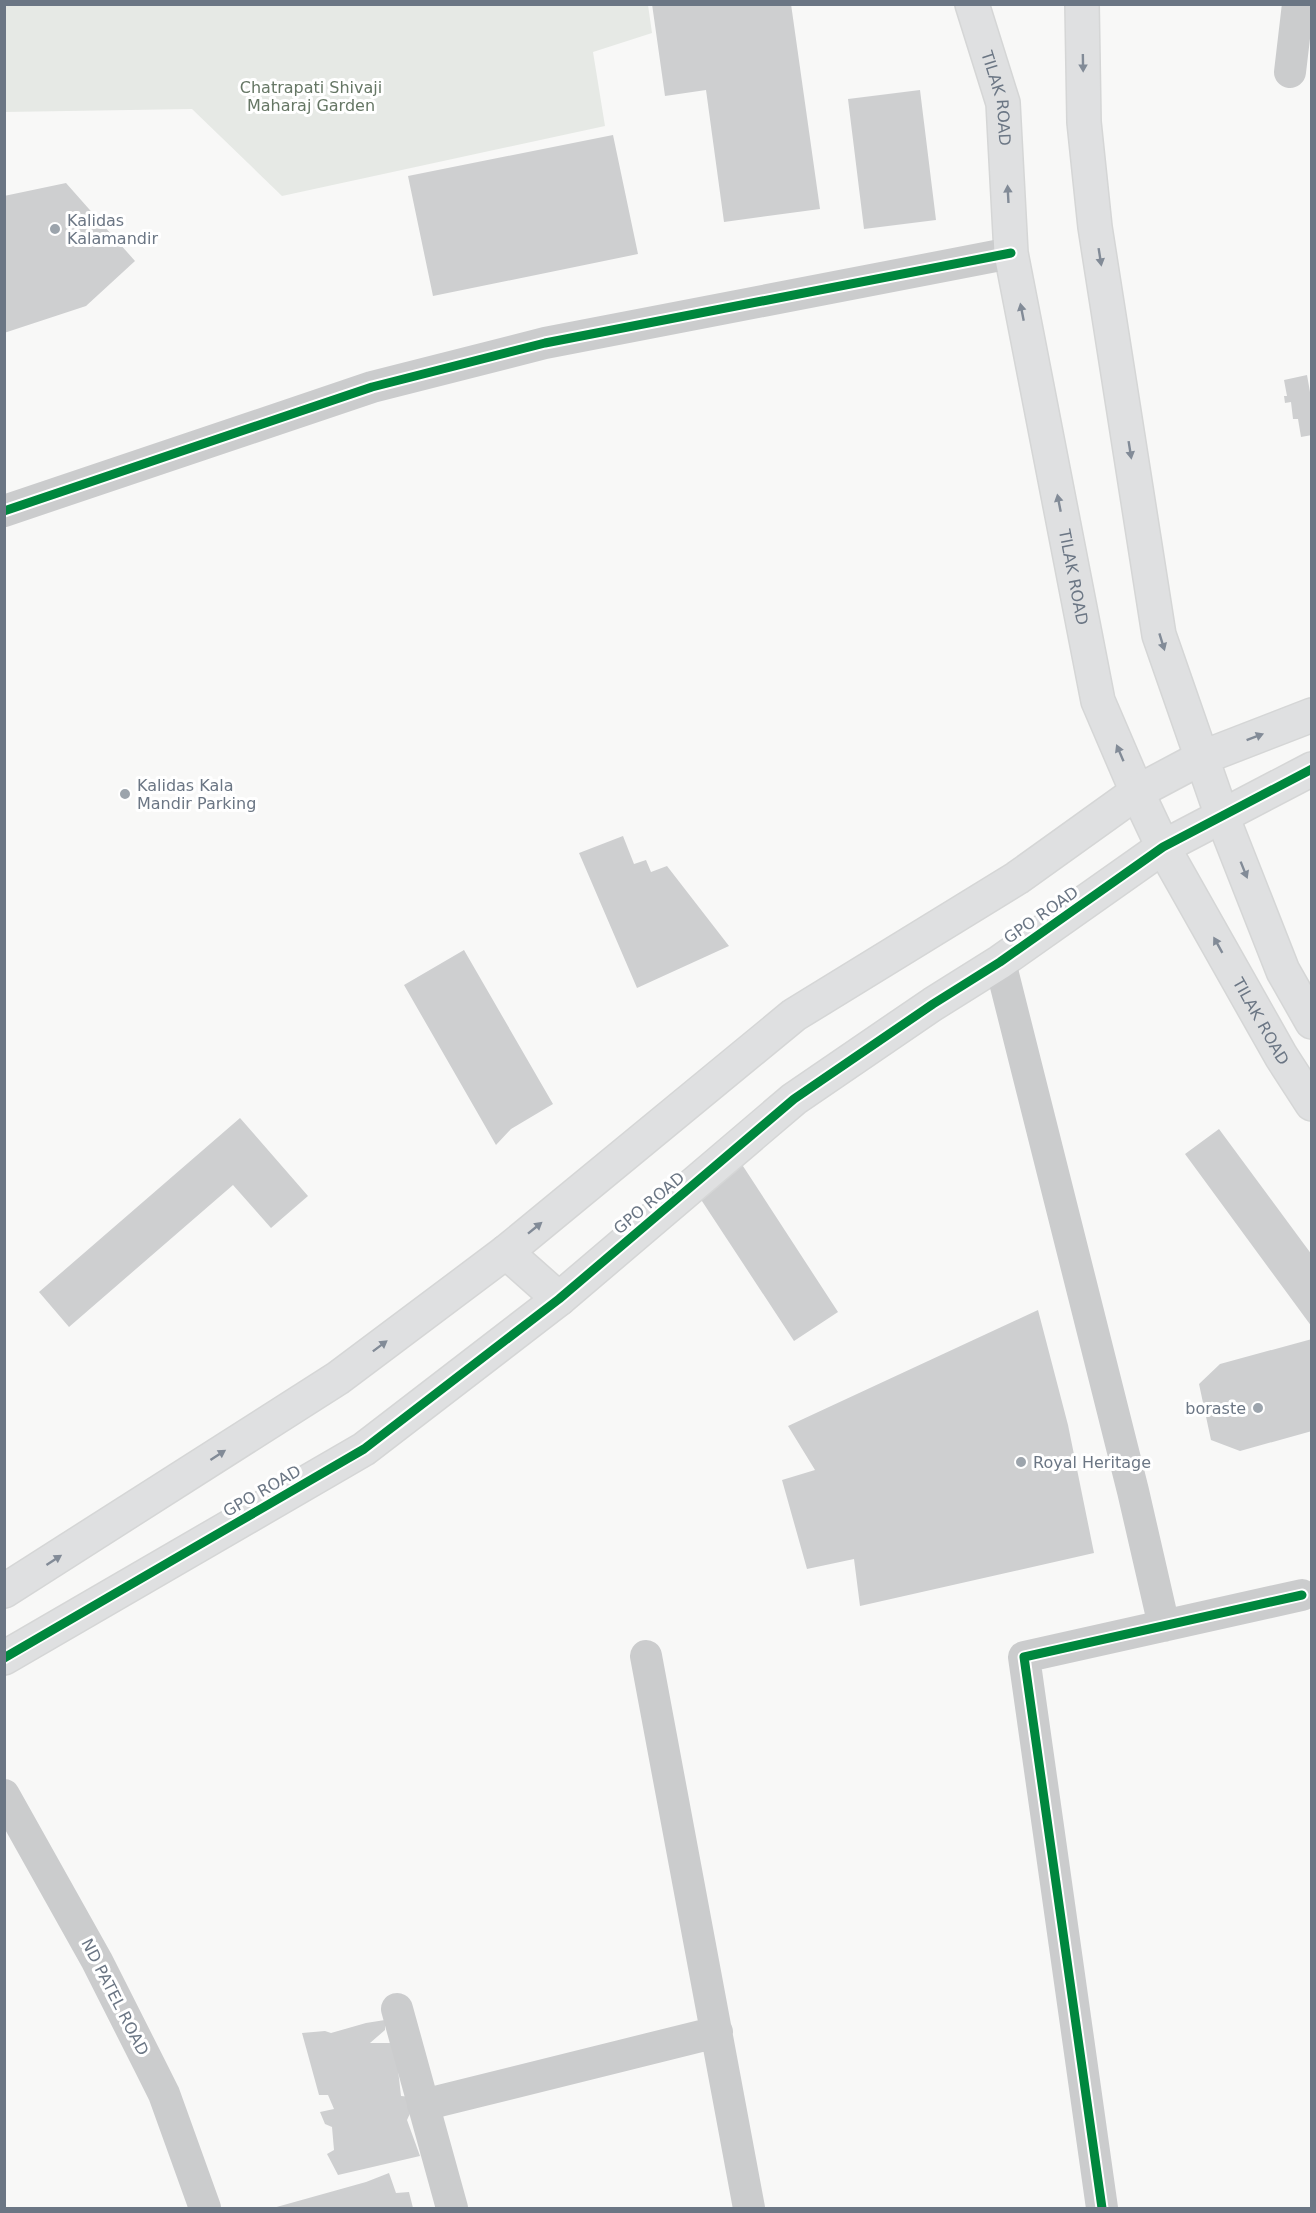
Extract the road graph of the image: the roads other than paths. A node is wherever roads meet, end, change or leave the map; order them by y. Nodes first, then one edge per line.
1 (972, 4) edge
2 (1082, 4) edge
3 (1298, 4) edge
4 (1290, 72) dead end
5 (1011, 253) junction
6 (4, 511) edge
7 (1311, 715) edge
8 (1201, 758) junction
9 (1311, 769) edge
10 (1137, 792) junction
11 (1222, 816) junction
12 (1163, 847) junction
13 (1000, 962) junction
14 (1311, 1022) edge
15 (1311, 1104) edge
16 (506, 1252) junction
17 (558, 1299) junction
18 (4, 1591) edge
19 (1302, 1595) dead end
20 (1164, 1626) junction
21 (646, 1656) dead end
22 (4, 1658) edge
23 (4, 1795) edge
24 (397, 2009) dead end
25 (717, 2032) junction
26 (423, 2105) junction
27 (205, 2208) edge
28 (452, 2208) edge
29 (749, 2208) edge
30 (1102, 2208) edge

5 -> 1 street, TILAK ROAD
2 -> 8 street
3 - 4 street
5 - 6 street
10 -> 5 street, TILAK ROAD
8 -> 7 street
8 - 10 street
8 - 11 street
9 - 11 street, GPO ROAD
10 - 12 street, TILAK ROAD
16 -> 10 street
11 - 12 street, GPO ROAD
11 -> 14 street
12 - 13 street, GPO ROAD
15 -> 12 street, TILAK ROAD
13 - 17 street, GPO ROAD
13 - 20 street
16 - 17 street
18 -> 16 street
17 - 22 street, GPO ROAD
19 - 20 street
20 - 30 street
21 - 25 street
23 - 27 street, ND PATEL ROAD
24 - 26 street
25 - 26 street
25 - 29 street
26 - 28 street

